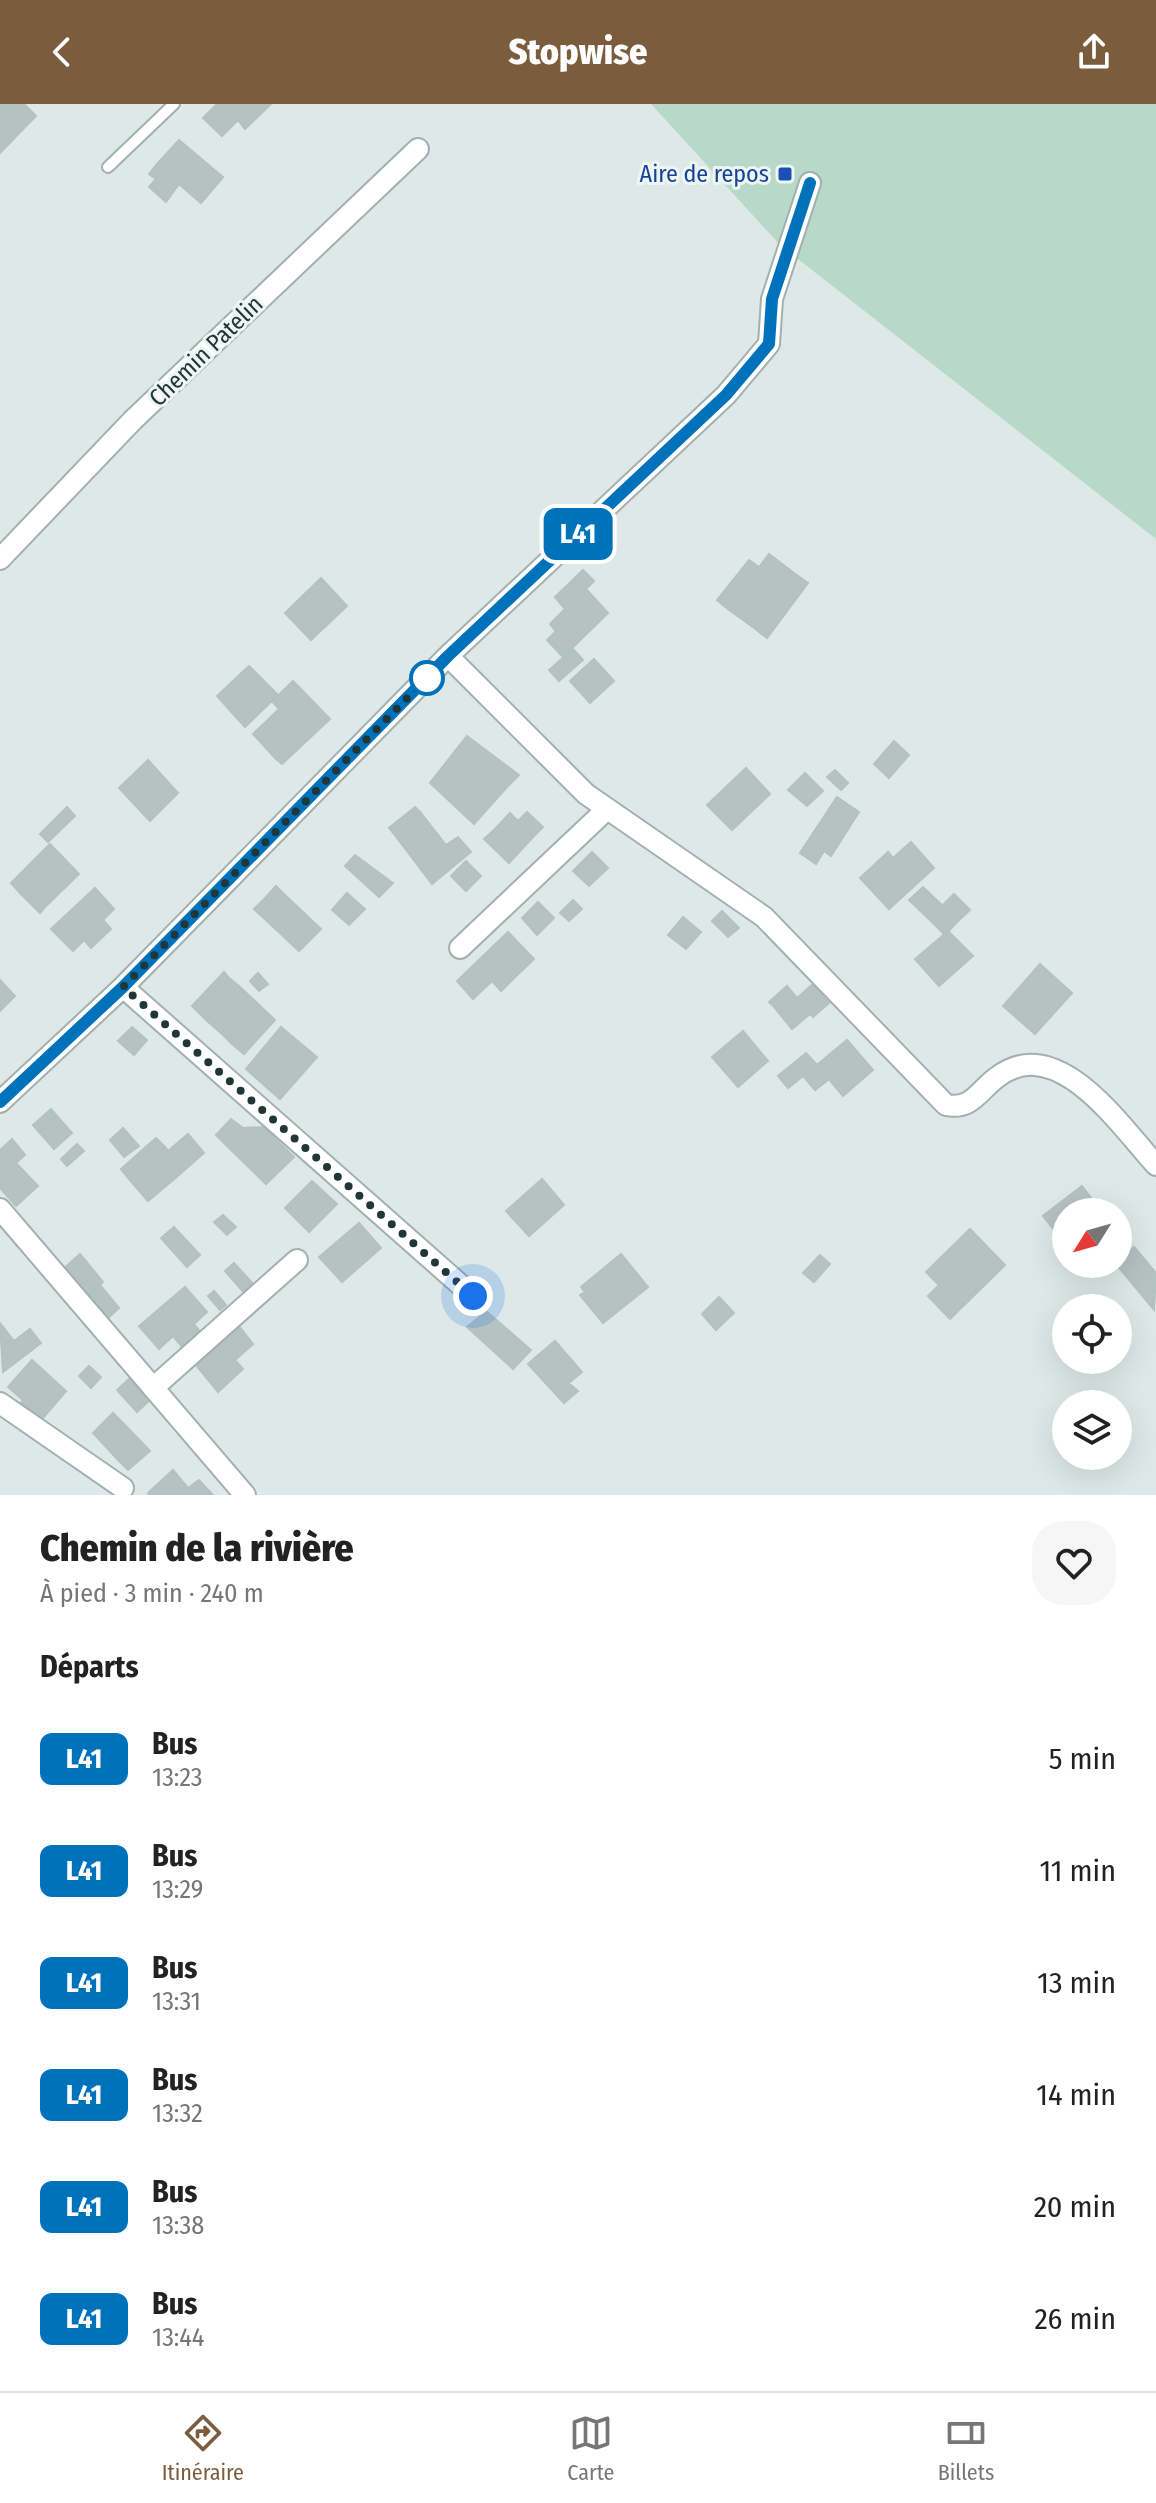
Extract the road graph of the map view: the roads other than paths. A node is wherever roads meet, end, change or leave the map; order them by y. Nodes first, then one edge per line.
1 (174, 104) edge
2 (418, 149) dead end
3 (108, 167) dead end
4 (810, 183) dead end
5 (0, 559) edge
6 (448, 656) junction
7 (606, 810) junction
8 (460, 948) dead end
9 (123, 987) junction
10 (0, 1102) edge
11 (1156, 1165) edge
12 (0, 1209) edge
13 (297, 1260) dead end
14 (473, 1296) dead end
15 (153, 1388) junction
16 (0, 1403) edge
17 (123, 1488) dead end
18 (245, 1495) edge

1 - 3 lane
2 - 5 street, Chemin Patelin
4 - 6 street
6 - 7 street
6 - 9 street
7 - 8 street
7 - 11 street
9 - 10 street
9 - 14 street
12 - 15 street
13 - 15 street
15 - 18 street
16 - 17 street

